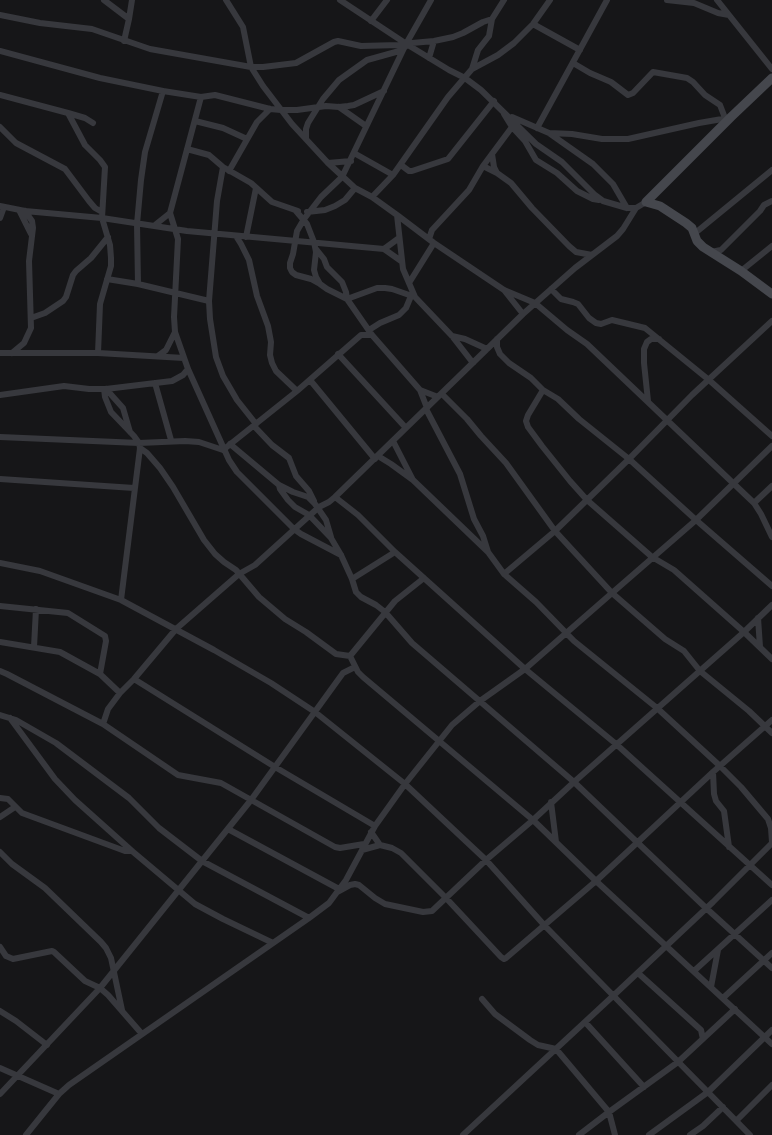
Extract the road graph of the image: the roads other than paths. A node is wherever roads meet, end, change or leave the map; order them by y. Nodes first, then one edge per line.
1 (104, 0) edge
2 (132, 0) edge
3 (226, 0) edge
4 (341, 0) edge
5 (387, 0) edge
6 (432, 0) edge
7 (504, 0) edge
8 (550, 0) edge
9 (599, 0) edge
10 (606, 0) edge
11 (667, 0) edge
12 (717, 0) edge
13 (602, 7) junction
14 (0, 14) edge
15 (730, 16) junction
16 (128, 19) junction
17 (492, 19) junction
18 (371, 21) junction
19 (533, 24) junction
20 (124, 41) junction
21 (434, 41) junction
22 (406, 47) junction
23 (580, 50) junction
24 (0, 51) edge
25 (429, 58) junction
26 (573, 63) junction
27 (252, 67) junction
28 (472, 69) junction
29 (772, 69) edge
30 (465, 78) junction
31 (772, 78) edge
32 (384, 90) junction
33 (163, 91) junction
34 (0, 95) edge
35 (201, 96) junction
36 (494, 101) junction
37 (318, 106) junction
38 (339, 107) junction
39 (270, 109) junction
40 (281, 110) junction
41 (505, 112) junction
42 (68, 113) junction
43 (728, 118) junction
44 (195, 121) junction
45 (93, 123) dead end
46 (366, 126) junction
47 (0, 127) edge
48 (512, 127) junction
49 (537, 128) junction
50 (549, 133) junction
51 (306, 138) junction
52 (247, 139) junction
53 (187, 149) junction
54 (354, 153) junction
55 (492, 154) junction
56 (351, 161) junction
57 (328, 163) junction
58 (401, 165) junction
59 (483, 166) junction
60 (226, 169) junction
61 (772, 170) edge
62 (497, 173) junction
63 (393, 176) junction
64 (342, 177) junction
65 (256, 188) junction
66 (355, 188) junction
67 (372, 197) junction
68 (603, 201) junction
69 (772, 201) edge
70 (646, 202) junction
71 (2, 207) edge
72 (628, 208) junction
73 (636, 208) junction
74 (22, 210) junction
75 (296, 211) junction
76 (309, 212) junction
77 (170, 213) junction
78 (102, 215) junction
79 (397, 215) junction
80 (0, 218) edge
81 (304, 219) junction
82 (137, 224) junction
83 (155, 225) junction
84 (413, 228) junction
85 (175, 229) junction
86 (432, 230) junction
87 (214, 233) junction
88 (694, 234) junction
89 (236, 236) junction
90 (108, 237) junction
91 (246, 237) junction
92 (399, 238) junction
93 (295, 240) junction
94 (431, 241) junction
95 (315, 245) junction
96 (772, 246) edge
97 (384, 249) junction
98 (711, 252) junction
99 (592, 255) junction
100 (401, 261) junction
101 (741, 271) junction
102 (107, 279) junction
103 (408, 283) junction
104 (138, 284) junction
105 (320, 284) junction
106 (551, 289) junction
107 (504, 290) junction
108 (771, 291) edge
109 (175, 293) junction
110 (413, 296) junction
111 (347, 299) junction
112 (209, 301) junction
113 (535, 303) junction
114 (522, 314) junction
115 (31, 318) junction
116 (361, 320) junction
117 (772, 321) edge
118 (175, 332) junction
119 (370, 333) junction
120 (361, 335) junction
121 (452, 336) junction
122 (497, 339) junction
123 (659, 339) junction
124 (487, 349) junction
125 (0, 353) edge
126 (12, 353) junction
127 (98, 354) junction
128 (338, 354) junction
129 (158, 356) junction
130 (184, 358) junction
131 (473, 363) junction
132 (188, 369) junction
133 (310, 380) junction
134 (708, 380) junction
135 (155, 383) junction
136 (105, 389) junction
137 (420, 390) junction
138 (543, 390) junction
139 (297, 391) junction
140 (0, 395) edge
141 (440, 396) junction
142 (648, 401) junction
143 (427, 408) junction
144 (249, 416) junction
145 (263, 419) junction
146 (667, 420) junction
147 (255, 425) junction
148 (406, 428) junction
149 (130, 432) junction
150 (772, 436) edge
151 (0, 437) edge
152 (171, 440) junction
153 (393, 441) junction
154 (230, 444) junction
155 (139, 445) junction
156 (772, 447) edge
157 (223, 450) junction
158 (377, 457) junction
159 (629, 459) junction
160 (0, 479) edge
161 (413, 480) junction
162 (733, 484) junction
163 (279, 485) junction
164 (772, 486) edge
165 (134, 488) junction
166 (335, 497) junction
167 (587, 500) junction
168 (754, 503) junction
169 (317, 505) junction
170 (309, 515) junction
171 (696, 520) junction
172 (294, 529) junction
173 (555, 531) junction
174 (772, 537) edge
175 (331, 538) junction
176 (395, 552) junction
177 (488, 552) junction
178 (341, 555) junction
179 (652, 557) junction
180 (0, 563) edge
181 (502, 572) junction
182 (239, 574) junction
183 (424, 578) junction
184 (352, 579) junction
185 (772, 586) edge
186 (612, 593) junction
187 (121, 600) junction
188 (772, 605) edge
189 (0, 606) edge
190 (36, 609) junction
191 (385, 612) junction
192 (758, 618) junction
193 (176, 629) junction
194 (744, 632) junction
195 (565, 633) junction
196 (556, 641) junction
197 (574, 641) junction
198 (0, 642) edge
199 (34, 647) junction
200 (760, 647) junction
201 (350, 656) junction
202 (772, 659) edge
203 (355, 667) junction
204 (525, 669) junction
205 (700, 671) junction
206 (0, 672) edge
207 (100, 674) junction
208 (134, 679) junction
209 (120, 692) junction
210 (480, 701) junction
211 (657, 708) junction
212 (315, 712) junction
213 (0, 716) edge
214 (10, 718) junction
215 (772, 720) edge
216 (102, 724) junction
217 (765, 726) junction
218 (772, 733) edge
219 (438, 741) junction
220 (616, 744) junction
221 (720, 766) junction
222 (275, 767) junction
223 (713, 772) junction
224 (574, 782) junction
225 (405, 784) junction
226 (0, 798) edge
227 (251, 800) junction
228 (551, 802) junction
229 (681, 803) junction
230 (15, 807) junction
231 (0, 817) edge
232 (533, 820) junction
233 (228, 829) junction
234 (373, 829) junction
235 (556, 842) junction
236 (772, 842) edge
237 (638, 843) junction
238 (380, 844) junction
239 (363, 847) junction
240 (729, 847) junction
241 (132, 851) junction
242 (0, 852) edge
243 (486, 860) junction
244 (202, 861) junction
245 (749, 865) junction
246 (596, 881) junction
247 (772, 885) edge
248 (178, 890) junction
249 (338, 891) junction
250 (446, 898) junction
251 (772, 900) edge
252 (706, 908) junction
253 (309, 918) junction
254 (546, 926) junction
255 (735, 935) junction
256 (273, 943) junction
257 (666, 946) junction
258 (0, 947) edge
259 (718, 950) junction
260 (772, 953) edge
261 (764, 961) junction
262 (772, 968) edge
263 (114, 970) junction
264 (694, 971) junction
265 (638, 973) junction
266 (711, 987) junction
267 (100, 988) junction
268 (613, 996) junction
269 (723, 998) junction
270 (482, 999) dead end
271 (735, 1009) junction
272 (122, 1010) junction
273 (0, 1011) edge
274 (585, 1022) junction
275 (701, 1030) junction
276 (772, 1030) edge
277 (712, 1031) junction
278 (142, 1034) junction
279 (765, 1037) junction
280 (703, 1039) junction
281 (47, 1044) junction
282 (772, 1044) edge
283 (556, 1049) junction
284 (678, 1062) junction
285 (0, 1068) edge
286 (17, 1076) junction
287 (772, 1085) edge
288 (644, 1087) junction
289 (708, 1092) junction
290 (0, 1094) edge
291 (59, 1094) junction
292 (722, 1107) junction
293 (609, 1112) junction
294 (736, 1121) junction
295 (26, 1135) edge
296 (463, 1135) edge
297 (579, 1135) edge
298 (615, 1135) edge
299 (649, 1135) edge
300 (690, 1135) edge
301 (750, 1135) edge

1 - 16 street
2 - 16 street
3 - 27 street
4 - 18 street
5 - 18 street
6 - 22 street
7 - 17 street
8 - 19 street
9 - 13 street
10 - 13 street
11 - 15 street
12 - 15 street
13 - 23 street
14 - 20 street
15 - 29 street
16 - 20 street
17 - 21 street
17 - 28 street
18 - 22 street
19 - 23 street
19 - 28 street
20 - 27 street
21 - 22 street
21 - 25 street
22 - 25 street
22 - 27 street
22 - 32 street
22 - 37 street
23 - 26 street
24 - 33 street
25 - 30 street
26 - 43 street
26 - 49 street
27 - 40 street
28 - 30 street
30 - 36 street
30 - 58 street
31 - 43 street
32 - 38 street
32 - 46 street
33 - 35 street
33 - 82 street
34 - 42 street
35 - 39 street
35 - 44 street
36 - 41 street
36 - 58 street
37 - 38 street
37 - 40 street
37 - 51 street
38 - 46 street
39 - 40 street
39 - 52 street
40 - 51 street
41 - 48 street
41 - 49 street
41 - 68 street
42 - 45 street
42 - 78 street
43 - 50 street
43 - 70 street
44 - 52 street
44 - 53 street
46 - 54 street
47 - 78 street
48 - 55 street
48 - 68 street
49 - 50 street
50 - 72 street
51 - 57 street
52 - 60 street
53 - 60 street
53 - 77 street
54 - 56 street
54 - 63 street
55 - 59 street
55 - 62 street
56 - 57 street
56 - 64 street
57 - 64 street
58 - 63 street
59 - 62 street
59 - 86 street
60 - 65 street
60 - 87 street
61 - 88 street
62 - 99 street
63 - 67 street
64 - 66 street
64 - 76 street
65 - 75 street
65 - 91 street
66 - 67 street
66 - 76 street
67 - 79 street
68 - 72 street
69 - 98 street
70 - 73 street
70 - 88 street
71 - 74 street
71 - 80 street
72 - 73 street
73 - 99 street
74 - 78 street
74 - 115 street
75 - 76 street
75 - 81 street
76 - 81 street
77 - 83 street
77 - 85 street
78 - 82 street
78 - 90 street
79 - 84 street
79 - 92 street
81 - 93 street
81 - 95 street
82 - 83 street
82 - 104 street
83 - 85 street
84 - 86 street
84 - 94 street
85 - 87 street
85 - 109 street
86 - 94 street
87 - 89 street
87 - 112 street
88 - 98 street
89 - 91 street
89 - 139 street
90 - 102 street
90 - 115 street
91 - 93 street
92 - 97 street
92 - 100 street
93 - 95 street
93 - 105 street
94 - 103 street
94 - 107 street
95 - 97 street
95 - 105 street
95 - 111 street
96 - 101 street
97 - 100 street
98 - 101 street
99 - 106 street
100 - 103 street
101 - 108 street
102 - 104 street
102 - 127 street
103 - 110 street
104 - 109 street
105 - 111 street
106 - 113 street
106 - 123 street
107 - 113 street
107 - 114 street
109 - 112 street
109 - 118 street
110 - 111 street
110 - 119 street
110 - 121 street
111 - 116 street
112 - 144 street
113 - 114 street
113 - 142 street
114 - 122 street
115 - 126 street
116 - 119 street
116 - 120 street
117 - 134 street
118 - 129 street
118 - 130 street
119 - 120 street
119 - 137 street
120 - 128 street
121 - 124 street
121 - 131 street
122 - 124 street
122 - 138 street
123 - 134 street
123 - 142 street
124 - 131 street
125 - 126 street
126 - 127 street
127 - 129 street
128 - 133 street
128 - 148 street
129 - 130 street
130 - 132 street
131 - 141 street
132 - 135 street
132 - 157 street
133 - 139 street
133 - 158 street
134 - 146 street
134 - 150 street
135 - 136 street
135 - 152 street
136 - 140 street
136 - 149 street
136 - 149 street
137 - 141 street
137 - 143 street
138 - 159 street
138 - 167 street
139 - 145 street
141 - 143 street
141 - 173 street
142 - 146 street
143 - 148 street
143 - 177 street
144 - 145 street
144 - 147 street
145 - 147 street
146 - 159 street
146 - 162 street
147 - 154 street
147 - 169 street
148 - 153 street
149 - 155 street
151 - 155 street
152 - 155 street
152 - 157 street
153 - 158 street
153 - 161 street
154 - 157 street
154 - 163 street
155 - 165 street
155 - 182 street
156 - 162 street
157 - 172 street
158 - 161 street
158 - 166 street
159 - 167 street
159 - 171 street
160 - 165 street
161 - 177 street
162 - 168 street
162 - 171 street
163 - 169 street
163 - 170 street
164 - 168 street
165 - 187 street
166 - 169 street
166 - 176 street
167 - 173 street
167 - 179 street
168 - 174 street
169 - 170 street
169 - 175 street
170 - 172 street
170 - 175 street
171 - 179 street
171 - 185 street
172 - 178 street
172 - 182 street
173 - 181 street
173 - 186 street
175 - 178 street
176 - 183 street
176 - 184 street
177 - 181 street
178 - 184 street
179 - 186 street
179 - 194 street
180 - 187 street
181 - 195 street
182 - 193 street
182 - 201 street
183 - 191 street
183 - 204 street
184 - 191 street
186 - 195 street
186 - 205 street
187 - 193 street
188 - 192 street
189 - 190 street
190 - 199 street
190 - 207 street
191 - 201 street
191 - 210 street
192 - 194 street
192 - 200 street
193 - 208 street
193 - 212 street
194 - 200 street
194 - 205 street
195 - 196 street
195 - 197 street
196 - 197 street
196 - 204 street
197 - 211 street
198 - 199 street
199 - 207 street
200 - 202 street
201 - 203 street
203 - 212 street
203 - 219 street
204 - 210 street
204 - 220 street
205 - 211 street
205 - 217 street
206 - 216 street
207 - 209 street
208 - 209 street
208 - 222 street
209 - 216 street
210 - 219 street
210 - 224 street
211 - 220 street
211 - 221 street
212 - 222 street
212 - 225 street
213 - 214 street
214 - 241 street
214 - 244 street
215 - 217 street
216 - 227 street
217 - 218 street
217 - 221 street
219 - 225 street
219 - 232 street
220 - 224 street
220 - 229 street
221 - 223 street
221 - 236 street
222 - 227 street
222 - 234 street
223 - 229 street
223 - 240 street
224 - 228 street
224 - 237 street
225 - 234 street
225 - 243 street
226 - 230 street
227 - 233 street
227 - 239 street
228 - 232 street
228 - 235 street
229 - 237 street
229 - 240 street
230 - 231 street
230 - 241 street
232 - 235 street
232 - 243 street
233 - 244 street
233 - 249 street
234 - 238 street
234 - 239 street
235 - 246 street
236 - 245 street
237 - 246 street
237 - 252 street
238 - 239 street
238 - 250 street
239 - 249 street
240 - 245 street
241 - 248 street
242 - 263 street
243 - 250 street
243 - 254 street
244 - 248 street
244 - 253 street
245 - 247 street
245 - 252 street
246 - 254 street
246 - 257 street
248 - 256 street
248 - 263 street
249 - 250 street
249 - 253 street
250 - 254 street
251 - 255 street
252 - 255 street
252 - 257 street
253 - 256 street
254 - 268 street
255 - 259 street
255 - 261 street
256 - 278 street
257 - 264 street
257 - 265 street
258 - 267 street
259 - 264 street
259 - 266 street
260 - 261 street
261 - 262 street
261 - 269 street
263 - 267 street
263 - 272 street
264 - 266 street
265 - 268 street
265 - 275 street
266 - 269 street
267 - 272 street
267 - 281 street
268 - 274 street
268 - 284 street
269 - 271 street
270 - 283 street
271 - 277 street
271 - 279 street
272 - 278 street
273 - 281 street
274 - 283 street
274 - 288 street
275 - 277 street
275 - 280 street
276 - 279 street
277 - 280 street
278 - 291 street
279 - 282 street
279 - 289 street
280 - 284 street
281 - 286 street
283 - 293 street
283 - 296 street
284 - 288 street
284 - 289 street
285 - 286 street
286 - 290 street
286 - 291 street
287 - 294 street
288 - 293 street
289 - 292 street
289 - 299 street
291 - 295 street
292 - 294 street
292 - 300 street
293 - 297 street
293 - 298 street
294 - 301 street

